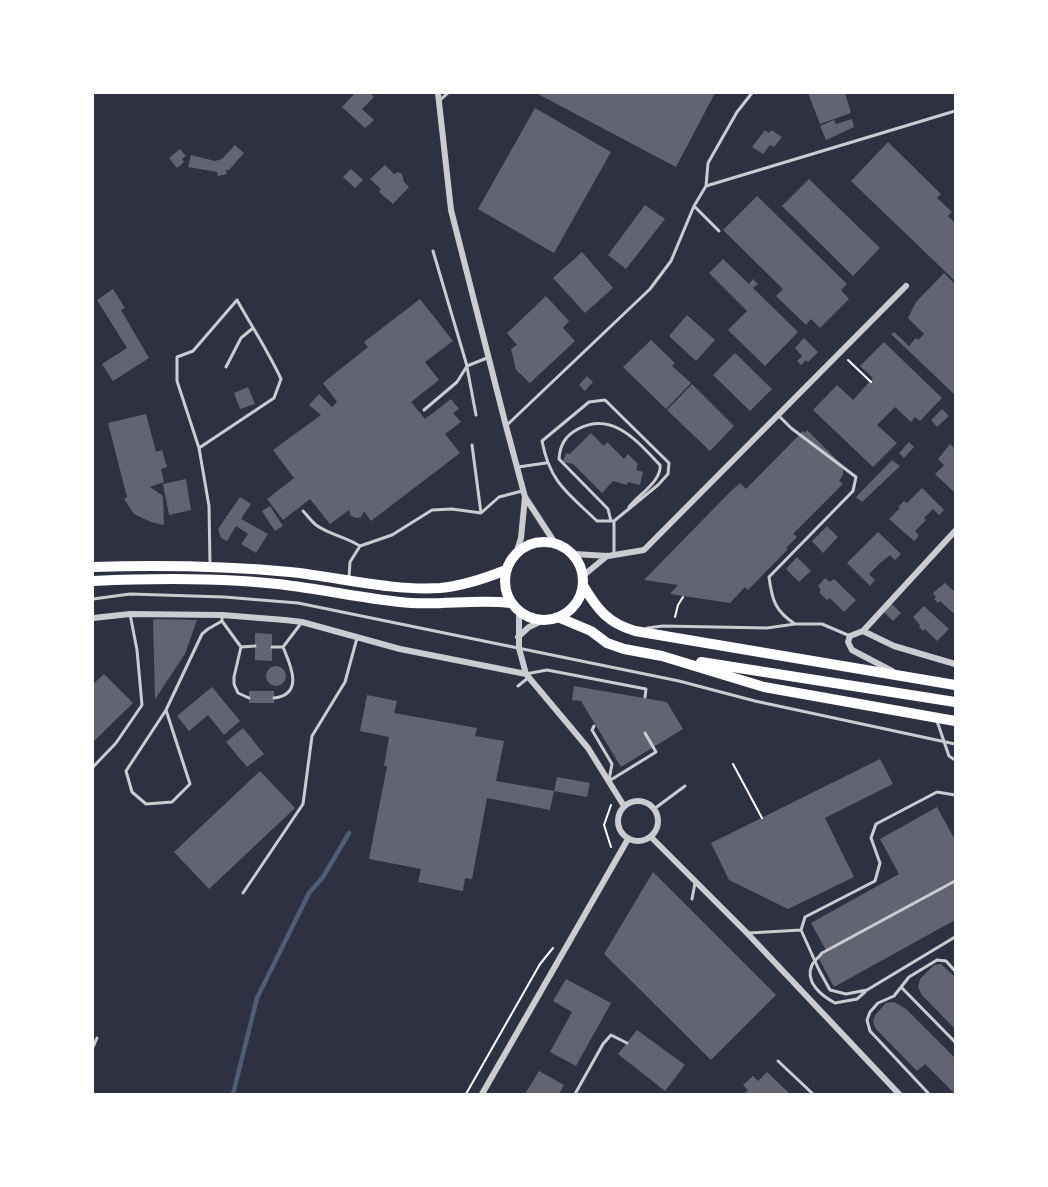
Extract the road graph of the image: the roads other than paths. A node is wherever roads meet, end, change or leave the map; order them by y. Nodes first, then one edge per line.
1 (438, 93) edge
2 (448, 93) edge
3 (752, 93) edge
4 (438, 102) junction
5 (955, 111) edge
6 (706, 186) junction
7 (694, 206) junction
8 (719, 231) dead end
9 (433, 251) dead end
10 (906, 286) dead end
11 (253, 328) junction
12 (488, 357) junction
13 (466, 366) junction
14 (226, 367) dead end
15 (424, 410) dead end
16 (476, 415) dead end
17 (777, 415) junction
18 (506, 426) junction
19 (472, 446) dead end
20 (199, 448) junction
21 (546, 463) junction
22 (516, 467) junction
23 (525, 494) junction
24 (303, 511) dead end
25 (627, 511) junction
26 (481, 513) junction
27 (613, 521) junction
28 (955, 531) edge
29 (555, 543) junction
30 (360, 546) junction
31 (516, 554) junction
32 (574, 554) junction
33 (611, 555) junction
34 (209, 566) junction
35 (93, 567) edge
36 (506, 570) junction
37 (584, 575) junction
38 (348, 579) junction
39 (93, 581) edge
40 (584, 587) junction
41 (93, 599) edge
42 (511, 603) junction
43 (519, 612) junction
44 (130, 614) junction
45 (93, 618) edge
46 (222, 618) junction
47 (560, 618) junction
48 (542, 621) junction
49 (302, 622) junction
50 (795, 624) junction
51 (635, 631) junction
52 (863, 631) junction
53 (850, 636) junction
54 (519, 637) junction
55 (357, 638) junction
56 (240, 646) junction
57 (255, 646) dead end
58 (272, 647) dead end
59 (282, 647) junction
60 (519, 648) junction
61 (662, 656) junction
62 (955, 664) edge
63 (898, 674) junction
64 (528, 675) junction
65 (955, 685) edge
66 (518, 686) dead end
67 (645, 697) dead end
68 (249, 698) dead end
69 (274, 698) dead end
70 (955, 702) edge
71 (166, 710) junction
72 (935, 717) junction
73 (955, 721) edge
74 (594, 726) dead end
75 (645, 733) dead end
76 (944, 743) junction
77 (955, 744) edge
78 (955, 760) edge
79 (93, 767) edge
80 (609, 781) junction
81 (686, 786) dead end
82 (955, 795) edge
83 (624, 806) junction
84 (654, 809) junction
85 (651, 837) junction
86 (628, 839) junction
87 (696, 880) junction
88 (955, 881) edge
89 (243, 893) dead end
90 (692, 899) dead end
91 (801, 930) junction
92 (747, 933) junction
93 (955, 937) edge
94 (903, 970) junction
95 (955, 971) edge
96 (909, 977) junction
97 (902, 988) junction
98 (867, 990) junction
99 (97, 1038) dead end
100 (955, 1042) edge
101 (627, 1043) dead end
102 (93, 1047) edge
103 (778, 1061) dead end
104 (482, 1094) edge
105 (575, 1094) edge
106 (813, 1094) edge
107 (899, 1094) edge
108 (929, 1094) edge

1 - 4 street
2 - 4 lane
3 - 6 lane
4 - 12 street
5 - 6 lane
6 - 7 lane
7 - 8 lane
7 - 18 lane
9 - 13 lane
10 - 17 street
11 - 14 lane
11 - 20 lane
11 - 20 lane
12 - 13 lane
12 - 18 street
13 - 15 lane
13 - 16 lane
17 - 33 street
17 - 50 lane
18 - 22 street
19 - 26 lane
20 - 34 lane
21 - 22 lane
21 - 25 lane
21 - 27 lane
22 - 23 street
23 - 26 lane
23 - 29 street
23 - 31 street
24 - 30 lane
25 - 27 lane
25 - 27 lane
26 - 30 lane
27 - 33 lane
28 - 52 street
29 - 31 main road
29 - 32 main road
30 - 38 lane
31 - 36 main road
32 - 33 street
32 - 37 main road
33 - 37 street
34 - 35 main road
34 - 38 main road
36 - 38 main road
36 - 42 main road
37 - 40 main road
39 - 42 main road
40 - 47 main road
40 - 51 main road
41 - 60 lane
42 - 43 main road
43 - 48 main road
43 - 54 street
44 - 45 street
44 - 46 street
44 - 79 lane
46 - 49 street
46 - 56 lane
46 - 71 lane
47 - 48 main road
47 - 61 main road
48 - 54 street
49 - 55 street
49 - 59 lane
50 - 51 lane
50 - 53 lane
51 - 63 main road
52 - 53 street
52 - 62 street
53 - 63 street
54 - 60 street
55 - 64 street
55 - 89 lane
56 - 57 lane
56 - 68 lane
58 - 59 lane
59 - 69 lane
60 - 64 street
60 - 76 lane
61 - 70 main road
61 - 72 main road
63 - 65 main road
64 - 66 lane
64 - 67 lane
64 - 80 street
71 - 71 lane
72 - 73 main road
72 - 76 lane
74 - 80 lane
75 - 80 lane
76 - 77 lane
76 - 78 lane
80 - 83 street
81 - 84 lane
82 - 91 lane
83 - 84 street
83 - 86 street
84 - 85 street
85 - 86 street
85 - 87 street
86 - 104 street
87 - 90 lane
87 - 92 street
88 - 98 lane
91 - 92 lane
91 - 98 lane
92 - 107 street
93 - 94 lane
94 - 96 lane
94 - 98 lane
95 - 96 lane
96 - 97 lane
97 - 100 lane
97 - 108 lane
99 - 102 lane
101 - 105 lane
103 - 106 lane

